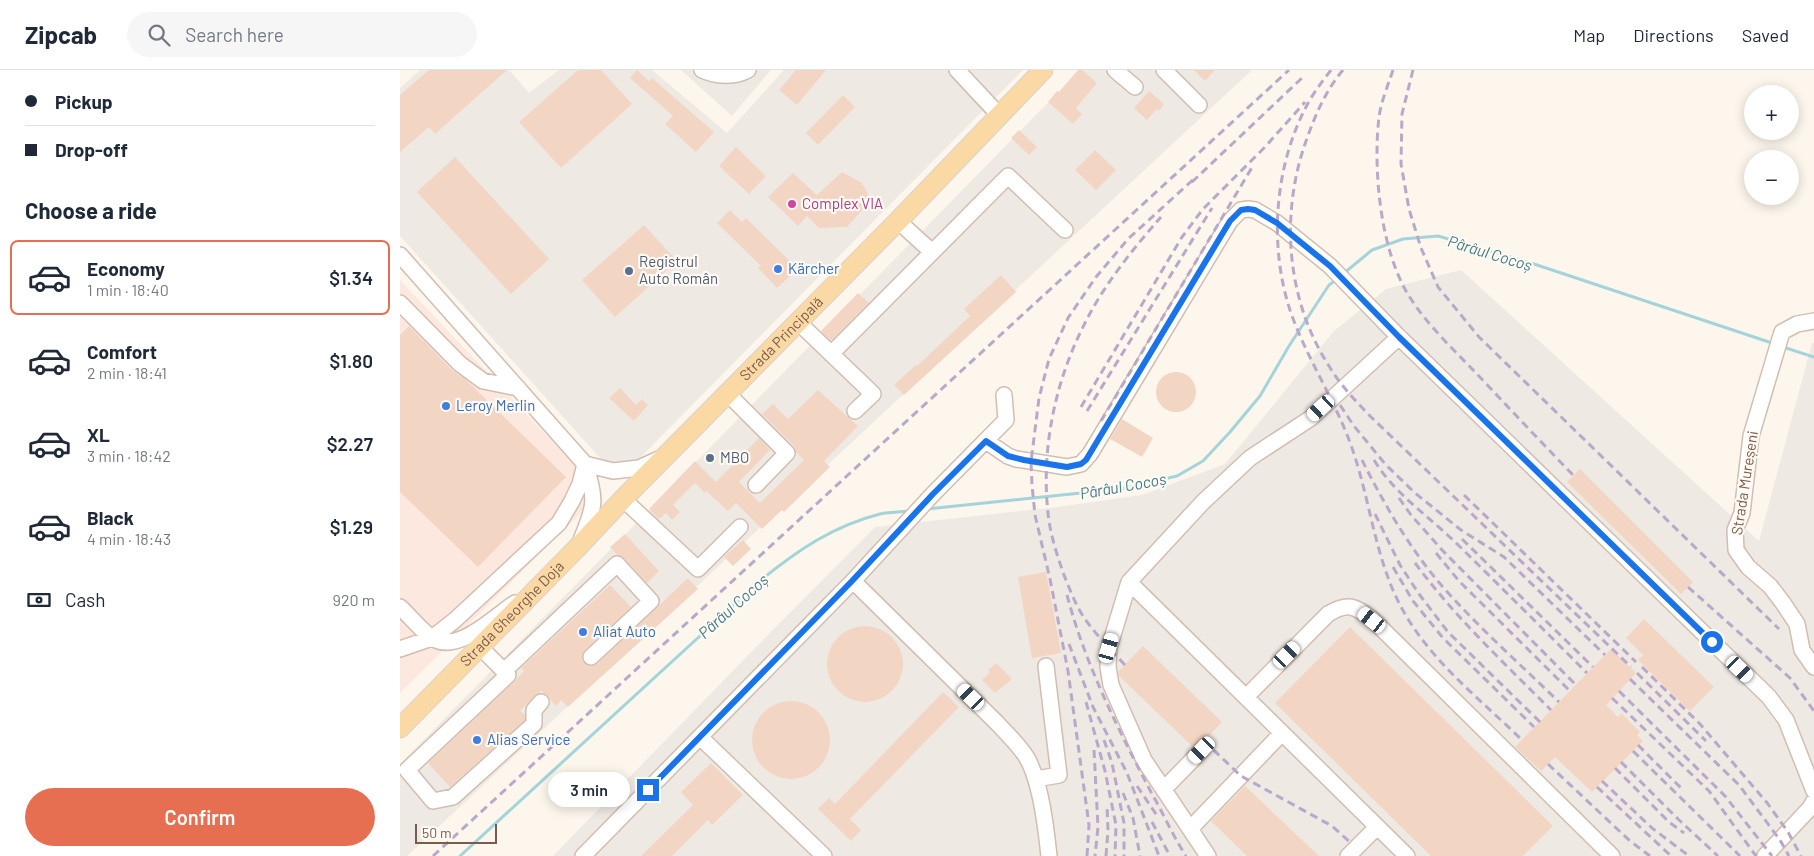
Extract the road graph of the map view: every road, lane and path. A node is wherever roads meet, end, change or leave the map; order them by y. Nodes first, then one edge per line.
1 (702, 70) edge
2 (748, 70) edge
3 (957, 70) edge
4 (1043, 70) edge
5 (1115, 70) edge
6 (1164, 70) edge
7 (1135, 88) dead end
8 (1199, 104) dead end
9 (999, 115) junction
10 (898, 221) junction
11 (1065, 230) dead end
12 (932, 252) junction
13 (400, 254) edge
14 (400, 302) edge
15 (1814, 321) edge
16 (798, 322) junction
17 (1399, 337) junction
18 (831, 354) junction
19 (518, 388) junction
20 (728, 394) junction
21 (1004, 395) dead end
22 (855, 411) dead end
23 (986, 441) junction
24 (666, 456) junction
25 (585, 464) junction
26 (756, 485) dead end
27 (623, 499) junction
28 (740, 527) dead end
29 (577, 548) junction
30 (852, 581) junction
31 (1128, 582) junction
32 (536, 589) junction
33 (400, 607) edge
34 (432, 638) junction
35 (480, 647) junction
36 (400, 649) edge
37 (591, 657) dead end
38 (1046, 666) dead end
39 (1814, 666) edge
40 (504, 671) junction
41 (1246, 697) junction
42 (541, 702) dead end
43 (400, 728) edge
44 (1282, 733) junction
45 (700, 736) junction
46 (1202, 750) dead end
47 (1036, 779) junction
48 (1164, 789) junction
49 (1814, 791) edge
50 (1814, 801) edge
51 (1377, 827) junction
52 (1190, 829) junction
53 (583, 856) edge
54 (824, 856) edge
55 (1049, 856) edge
56 (1208, 856) edge
57 (1348, 856) edge
58 (1407, 856) edge
59 (1612, 856) edge
60 (1765, 856) edge

1 - 2 street
3 - 9 street
4 - 9 main road, Strada Principală
5 - 7 street
6 - 8 street
9 - 10 main road, Strada Principală
10 - 12 street
10 - 16 main road, Strada Principală
11 - 12 street
12 - 18 street
13 - 19 street
14 - 19 street
15 - 39 street, Strada Mureșeni
16 - 18 street
16 - 20 main road, Strada Principală
17 - 23 street
17 - 31 street
17 - 49 street
18 - 22 street
19 - 25 street
20 - 24 main road, Strada Principală
20 - 26 street
21 - 23 street
23 - 30 street
24 - 25 street
24 - 27 main road, Strada Principală
25 - 29 street
25 - 34 street
27 - 28 street
27 - 29 main road, Strada Gheorghe Doja
29 - 32 main road, Strada Gheorghe Doja
30 - 45 street
30 - 47 street
31 - 41 street
31 - 48 street
32 - 34 street
32 - 35 main road, Strada Gheorghe Doja
33 - 34 street
34 - 36 street
35 - 40 street
35 - 43 main road, Strada Gheorghe Doja
37 - 40 street
38 - 47 street
40 - 42 street
41 - 44 street
41 - 59 street
44 - 51 street
44 - 52 street
45 - 53 street
45 - 54 street
46 - 48 street
47 - 55 street
48 - 52 street
50 - 60 street
51 - 57 street
51 - 58 street
52 - 56 street

